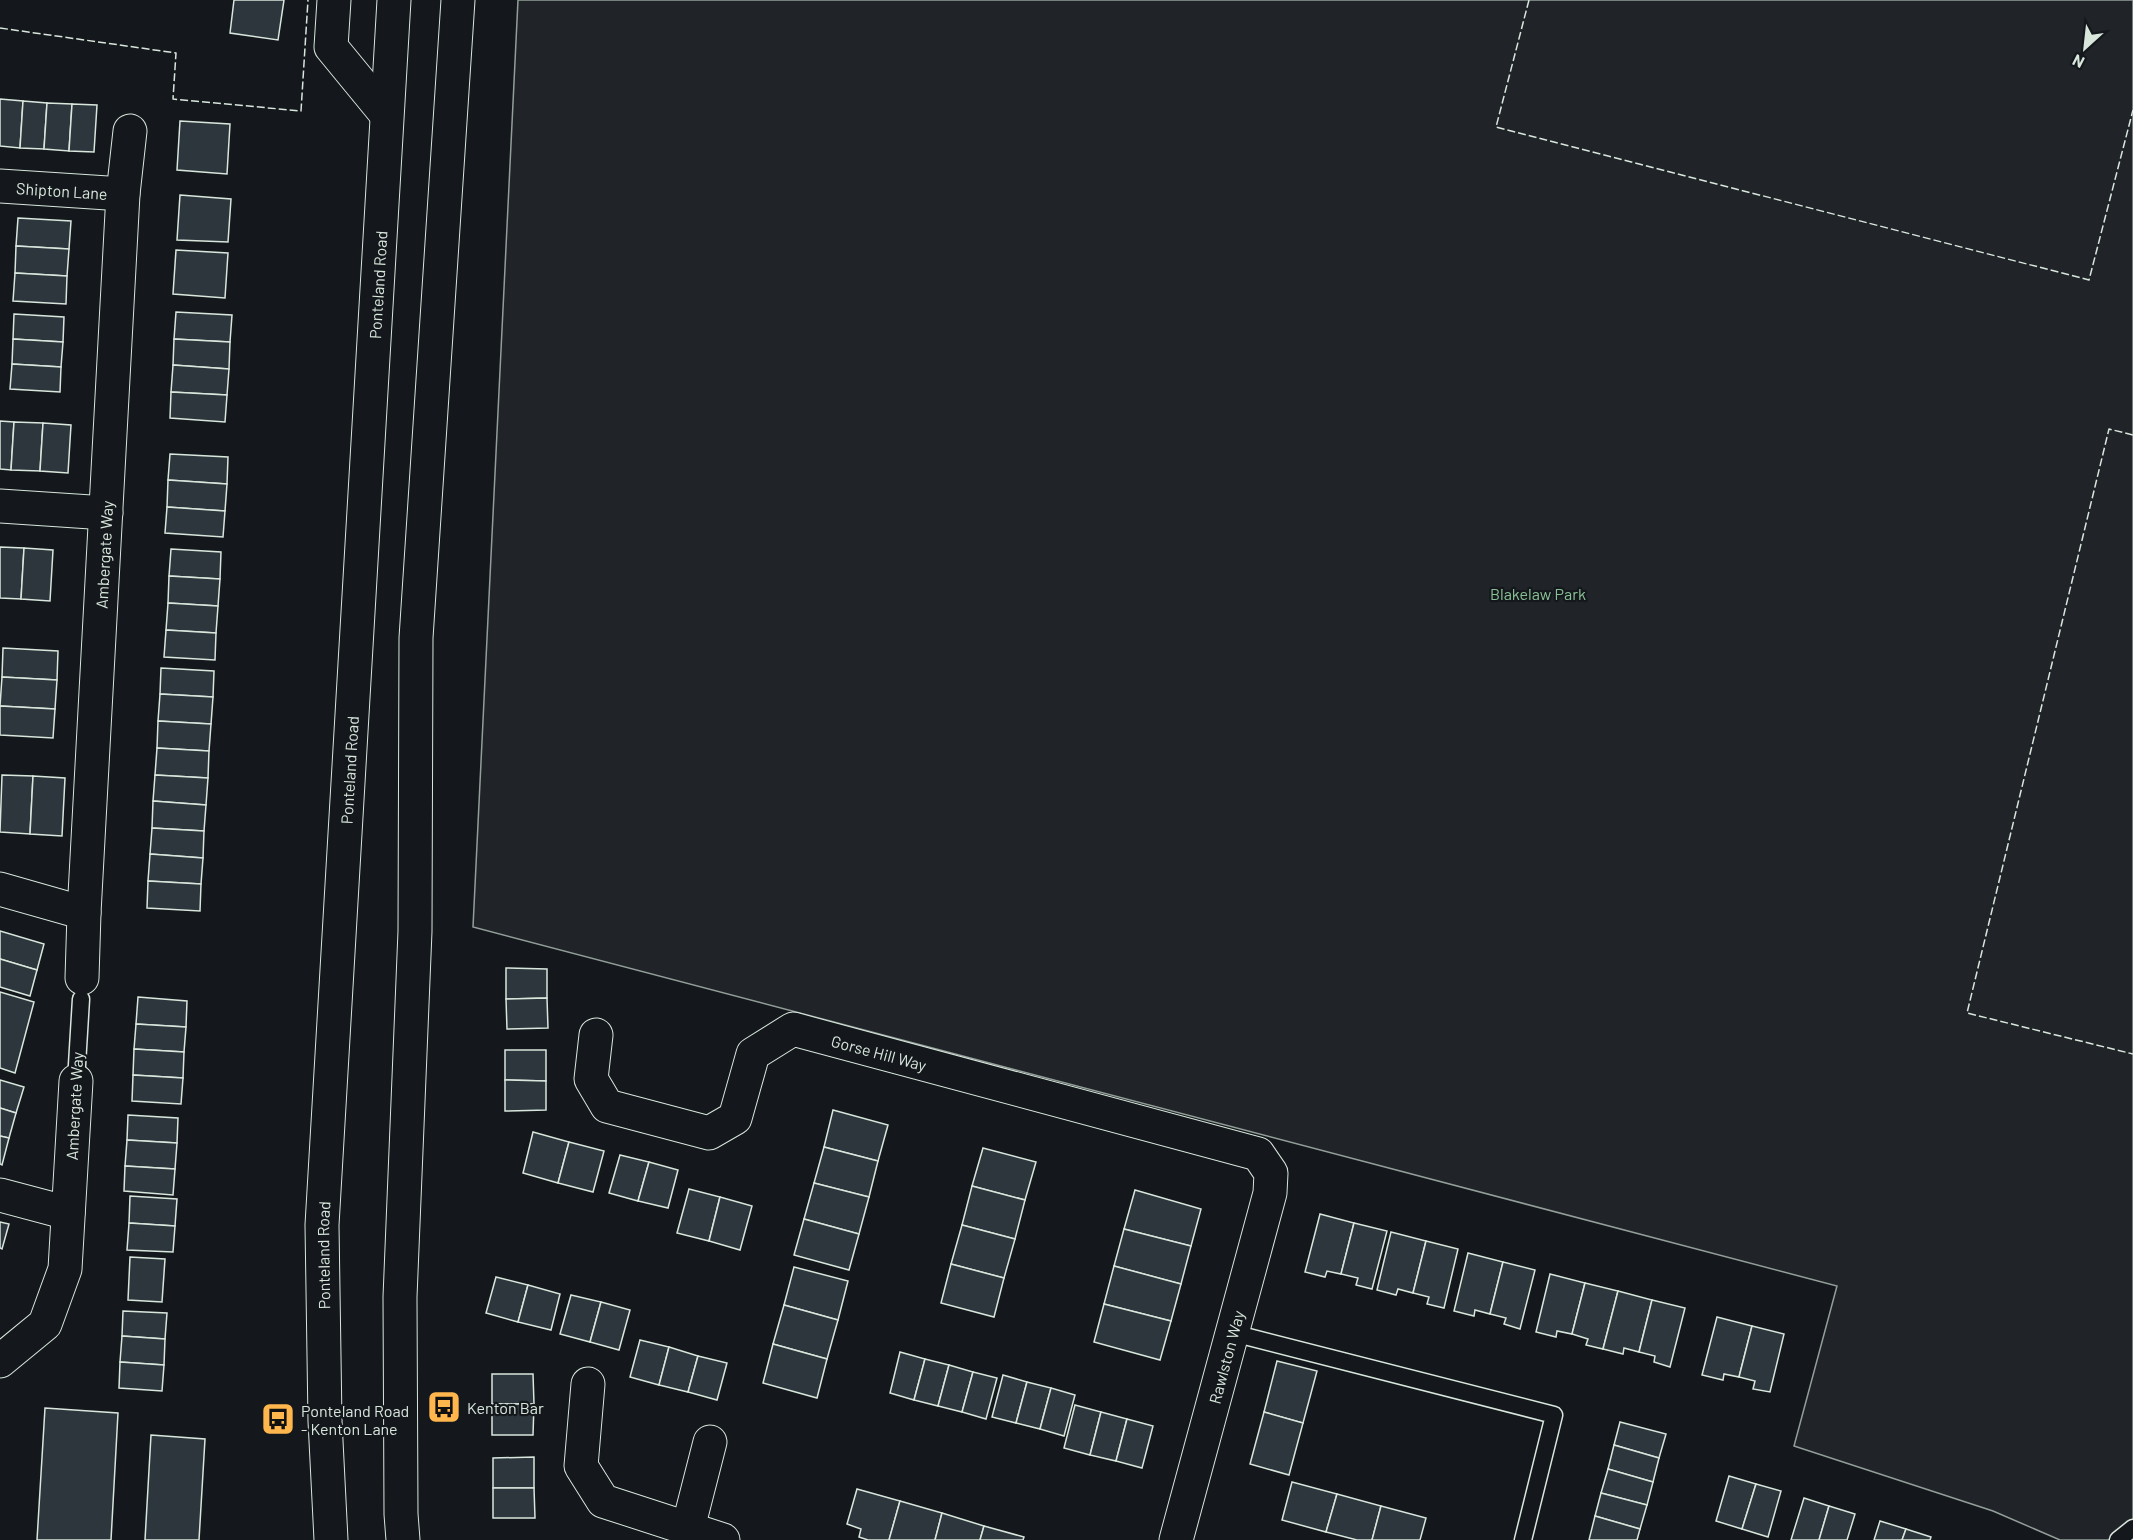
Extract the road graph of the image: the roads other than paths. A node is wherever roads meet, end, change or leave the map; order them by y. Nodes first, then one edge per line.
1 (334, 0) edge
2 (394, 0) edge
3 (458, 0) edge
4 (386, 114) junction
5 (130, 131) dead end
6 (0, 186) edge
7 (123, 194) junction
8 (0, 506) edge
9 (106, 513) junction
10 (0, 889) edge
11 (84, 913) junction
12 (82, 989) joint
13 (596, 1035) dead end
14 (76, 1081) joint
15 (1271, 1173) joint
16 (0, 1195) edge
17 (68, 1213) junction
18 (1233, 1333) junction
19 (0, 1361) edge
20 (588, 1384) dead end
21 (710, 1442) dead end
22 (688, 1528) junction
23 (2133, 1528) edge
24 (331, 1540) edge
25 (403, 1540) edge
26 (723, 1540) edge
27 (1176, 1540) edge
28 (1523, 1540) edge
29 (2118, 1540) edge

1 - 4 main road
2 - 4 main road, Ponteland Road
3 - 25 main road
4 - 24 main road, Ponteland Road
5 - 7 main road, Ambergate Way
6 - 7 main road, Shipton Lane
7 - 9 main road, Ambergate Way
8 - 9 main road
9 - 11 main road, Ambergate Way
10 - 11 main road
11 - 12 main road, Ambergate Way
12 - 14 lane, Ambergate Way
13 - 15 main road, Gorse Hill Way
14 - 17 main road, Ambergate Way
15 - 18 main road, Rawlston Way
16 - 17 main road
17 - 19 main road, Ambergate Way
18 - 27 main road, Rawlston Way
18 - 28 lane
20 - 22 main road
21 - 22 main road
22 - 26 main road
23 - 29 lane

